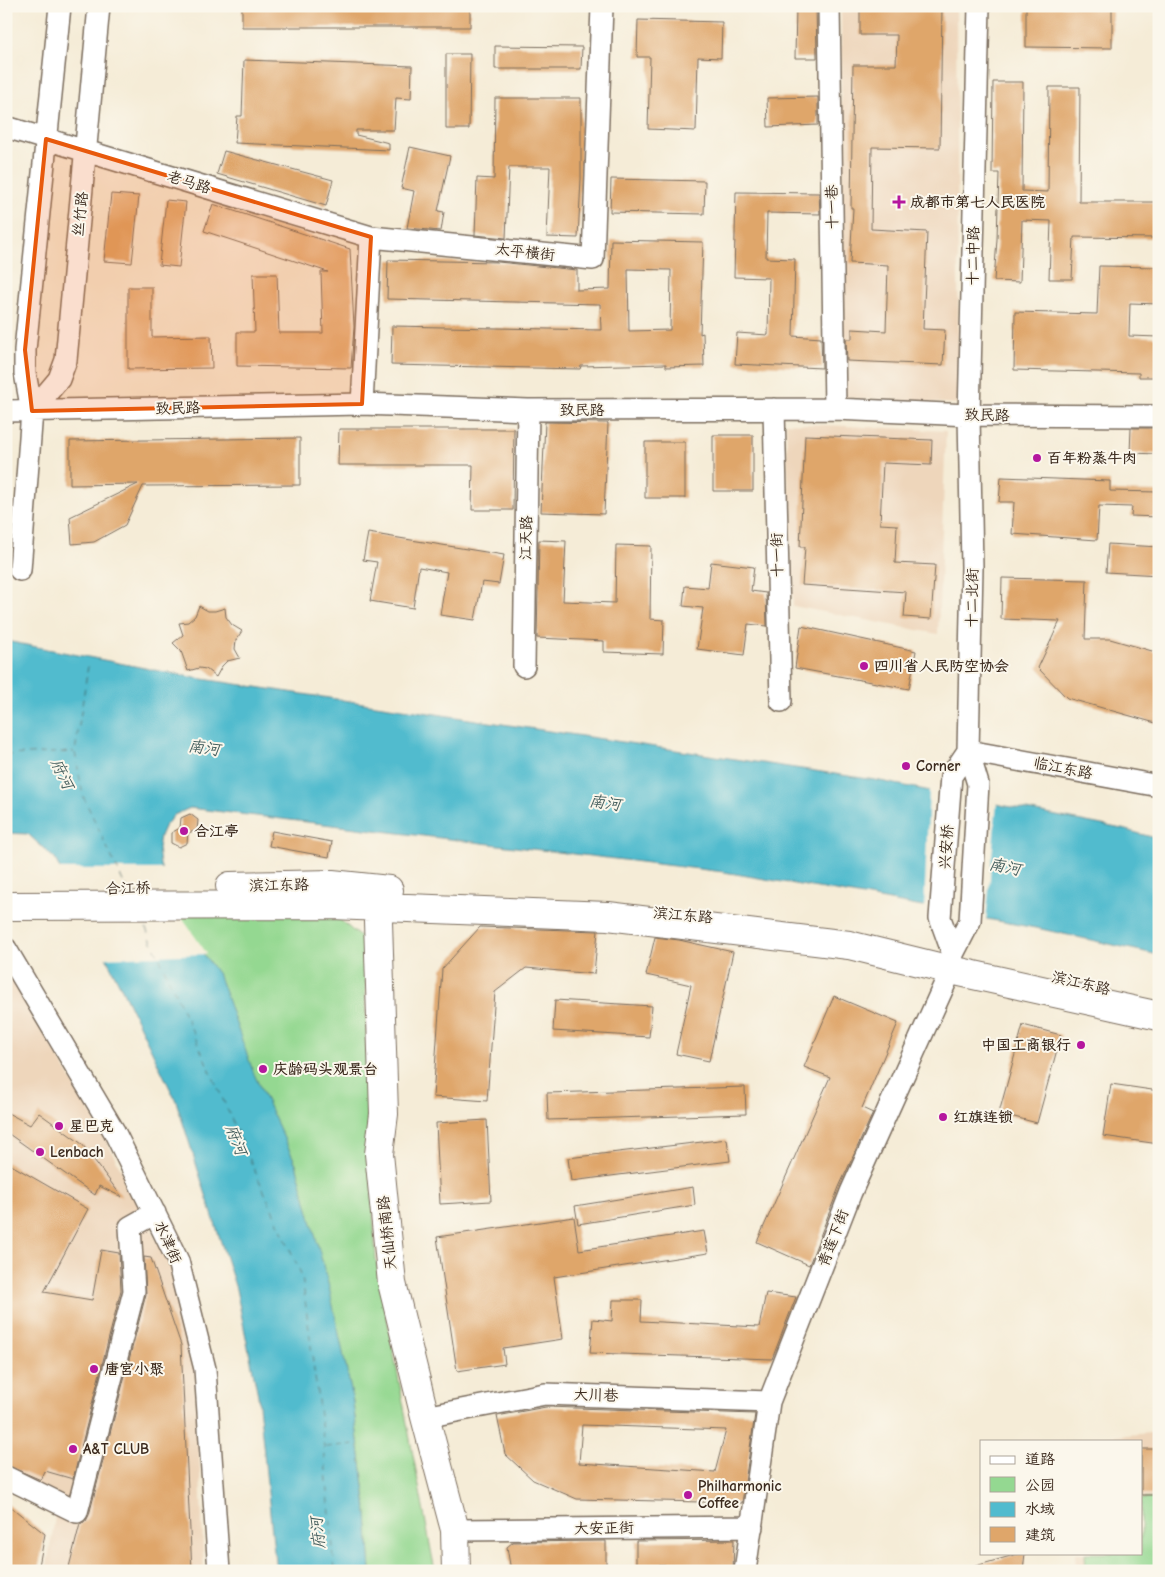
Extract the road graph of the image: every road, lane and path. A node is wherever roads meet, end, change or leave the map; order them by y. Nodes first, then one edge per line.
1 (60, 6) edge
2 (99, 6) edge
3 (602, 6) edge
4 (829, 6) edge
5 (979, 6) edge
6 (6, 127) edge
7 (46, 139) junction
8 (86, 150) junction
9 (371, 237) junction
10 (362, 404) junction
11 (774, 409) junction
12 (835, 409) junction
13 (528, 410) junction
14 (6, 411) edge
15 (32, 411) junction
16 (969, 415) junction
17 (1159, 416) edge
18 (20, 570) dead end
19 (524, 666) dead end
20 (781, 701) dead end
21 (968, 750) junction
22 (1159, 786) edge
23 (6, 889) edge
24 (204, 896) joint
25 (62, 897) junction
26 (376, 897) junction
27 (6, 906) edge
28 (6, 949) edge
29 (952, 962) junction
30 (1159, 1001) edge
31 (1159, 1016) edge
32 (155, 1213) junction
33 (769, 1402) junction
34 (425, 1417) junction
35 (6, 1477) edge
36 (752, 1527) junction
37 (455, 1530) junction
38 (219, 1571) edge
39 (456, 1571) edge
40 (745, 1571) edge

1 - 7 street
2 - 8 street, 丝竹路
3 - 9 street, 太平横街
4 - 12 street, 十一巷
5 - 16 street, 十二中路
6 - 7 street, 老马路
7 - 8 street, 老马路
7 - 15 street
8 - 9 street, 老马路
8 - 15 street, 丝竹路
9 - 10 street
10 - 13 street, 致民路
10 - 15 street, 致民路
11 - 12 street, 致民路
11 - 13 street, 致民路
11 - 20 street, 十一街
12 - 16 street, 致民路
13 - 19 street, 江天路
14 - 15 street, 致民路
15 - 18 street
16 - 17 street, 致民路
16 - 21 street, 十二北街
21 - 22 street, 临江东路
21 - 29 street, 青莲下街
21 - 29 street, 兴安桥
23 - 25 main road
24 - 25 main road, 合江桥
24 - 26 main road, 滨江东路
25 - 27 main road
26 - 29 main road, 滨江东路
26 - 34 main road, 天仙桥南路
28 - 32 street, 水津街
29 - 30 main road, 滨江东路
29 - 31 main road, 滨江东路
29 - 33 street, 青莲下街
32 - 35 street
32 - 38 street, 水津街
33 - 34 street, 大川巷
33 - 36 street, 青莲下街
34 - 37 main road, 天仙桥南路
36 - 37 street, 大安正街
36 - 40 street, 青莲下街
37 - 39 main road, 天仙桥南路

